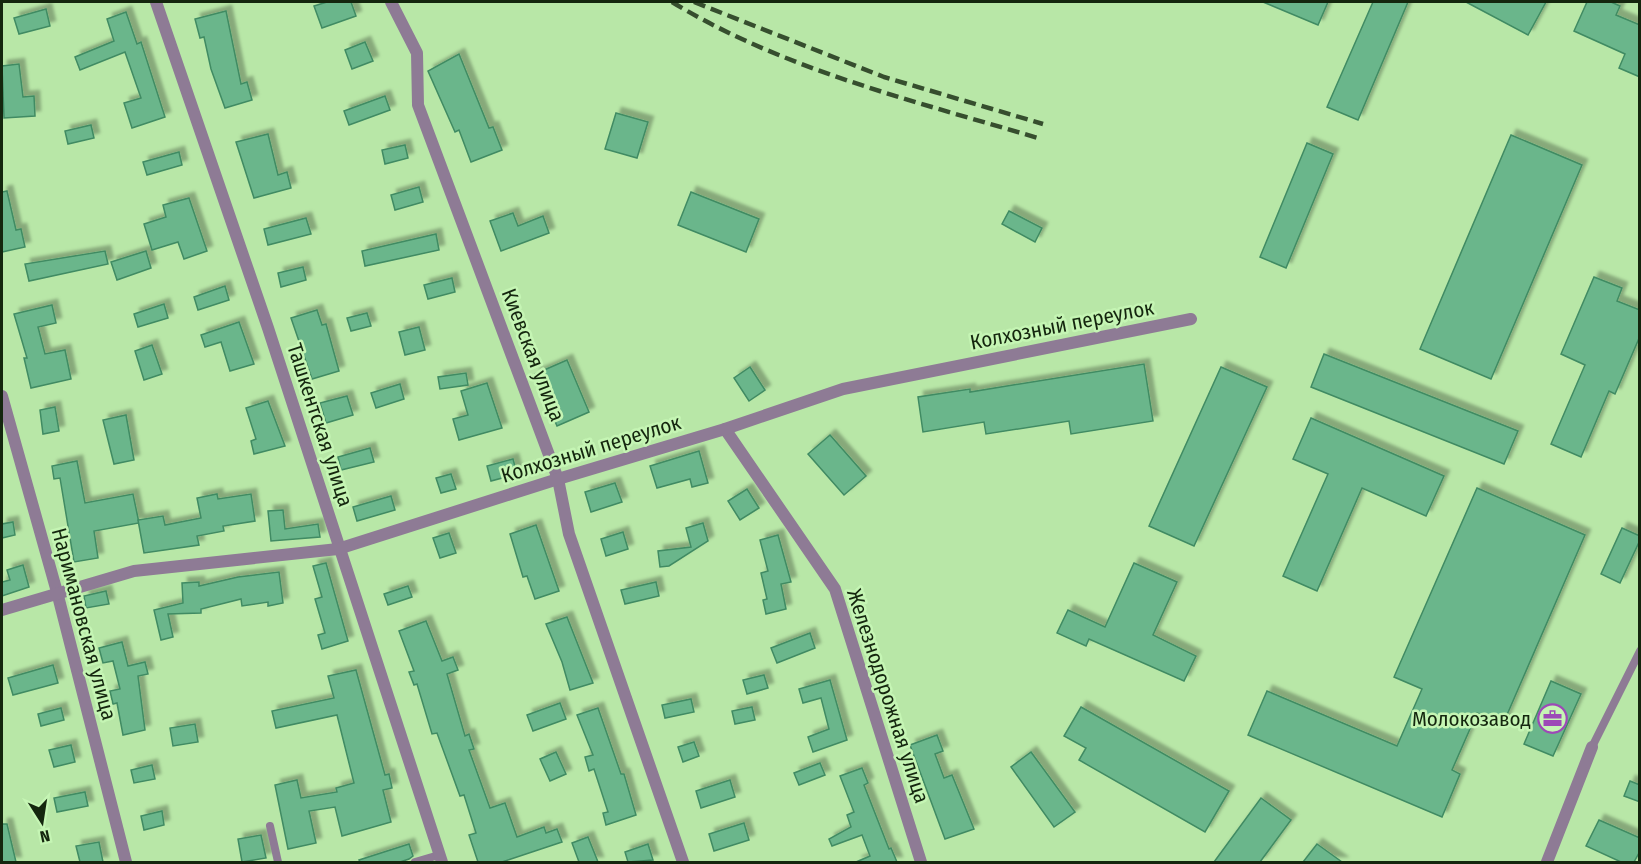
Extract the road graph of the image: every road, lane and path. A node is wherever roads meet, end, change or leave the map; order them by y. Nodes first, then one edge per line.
1 (156, 2) edge
2 (391, 2) edge
3 (1191, 319) dead end
4 (2, 396) edge
5 (725, 429) junction
6 (558, 478) junction
7 (339, 549) junction
8 (57, 592) junction
9 (2, 610) edge
10 (1640, 651) edge
11 (1592, 747) joint
12 (270, 826) dead end
13 (441, 859) edge
14 (126, 862) edge
15 (278, 862) edge
16 (415, 862) edge
17 (683, 862) edge
18 (921, 862) edge
19 (1547, 862) edge

1 - 7 street, Ташкентская улица
2 - 6 street, Киевская улица
3 - 5 street, Колхозный переулок
4 - 8 street, Наримановская улица
5 - 6 street, Колхозный переулок
5 - 18 street, Железнодорожная улица
6 - 7 street, Колхозный переулок
6 - 17 street, Киевская улица
7 - 8 street, Колхозный переулок
7 - 13 street, Ташкентская улица
8 - 9 street, Колхозный переулок
8 - 14 street, Наримановская улица
10 - 11 lane
11 - 19 street
12 - 15 lane
13 - 16 lane

